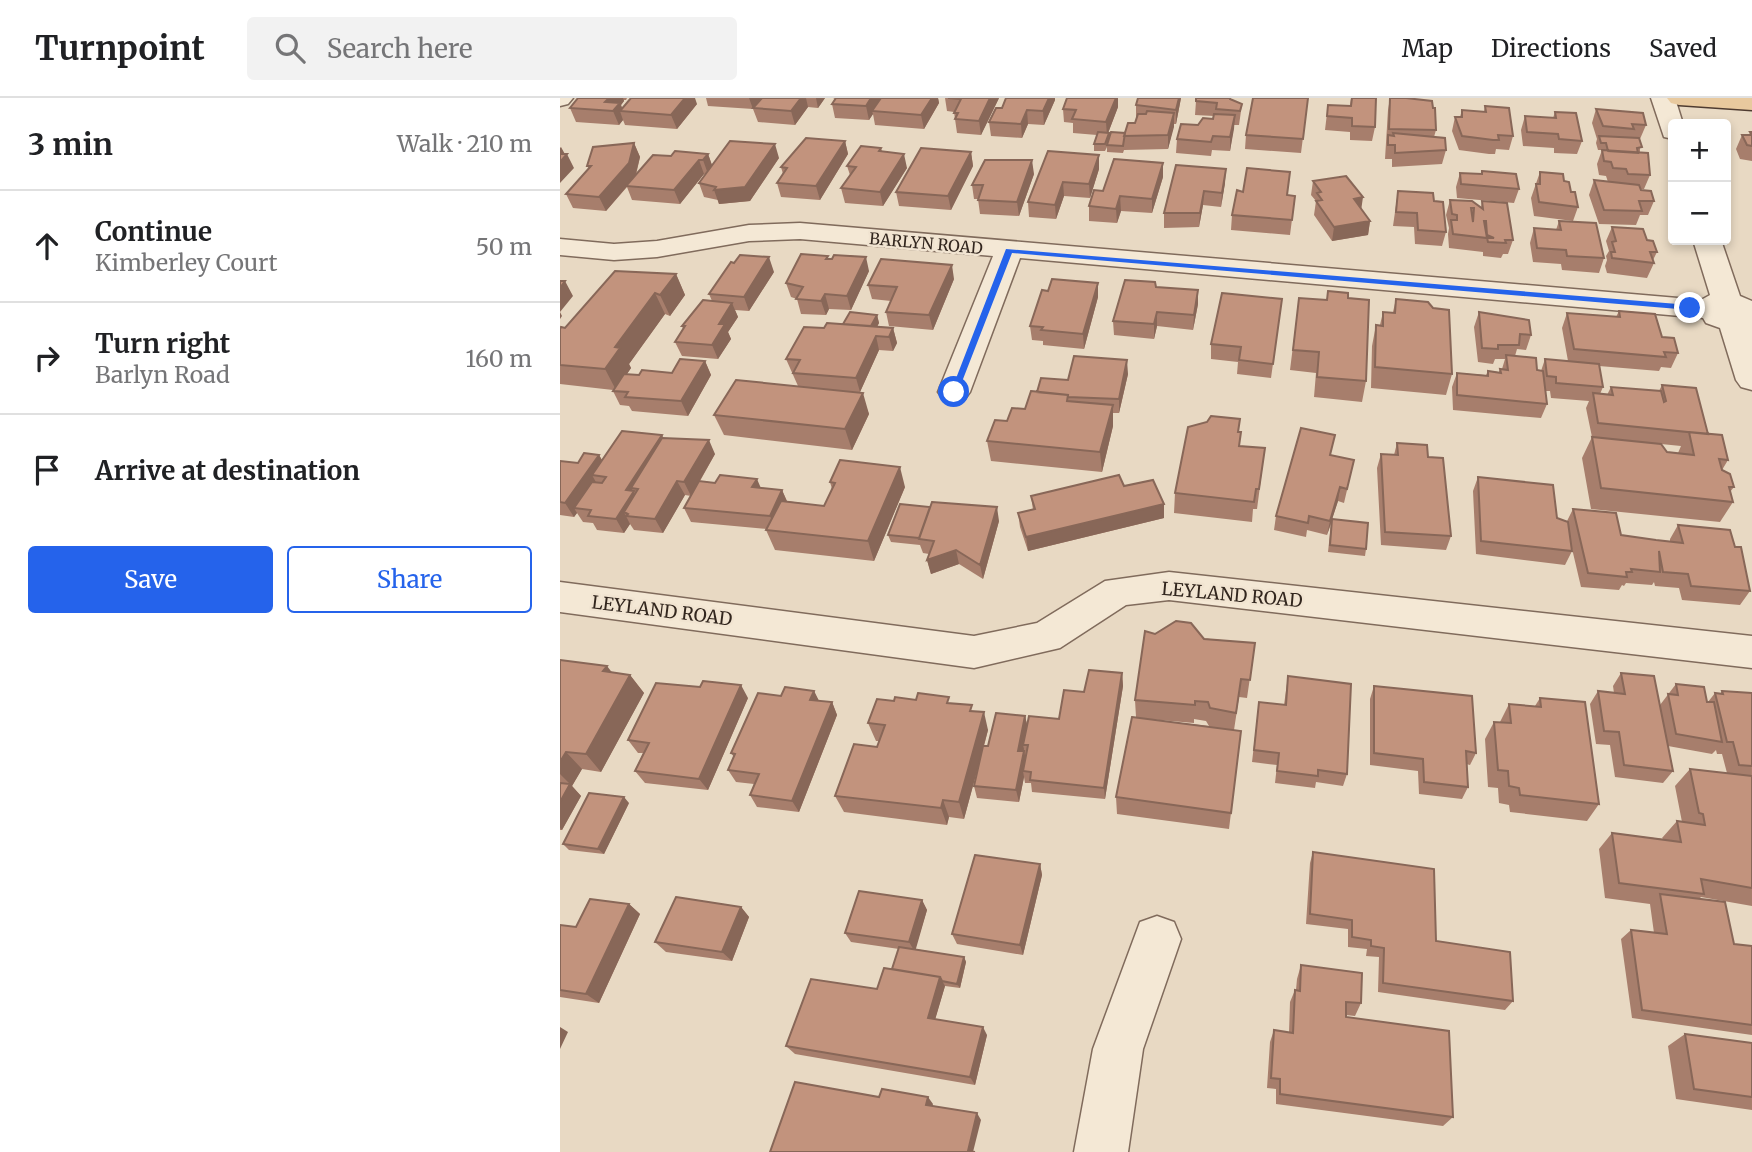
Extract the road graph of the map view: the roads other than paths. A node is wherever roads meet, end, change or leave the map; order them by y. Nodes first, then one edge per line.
1 (1663, 98) edge
2 (1679, 98) edge
3 (1752, 103) edge
4 (1669, 119) edge
5 (1709, 245) edge
6 (560, 247) edge
7 (1009, 250) junction
8 (1734, 312) edge
9 (1752, 380) edge
10 (954, 392) dead end
11 (560, 597) edge
12 (1752, 652) edge
13 (1157, 939) dead end
14 (1101, 1152) edge

1 - 4 street
2 - 3 main road
5 - 8 street
6 - 7 street, BARLYN ROAD
7 - 8 street, BARLYN ROAD
7 - 10 street
8 - 9 street
11 - 12 street, LEYLAND ROAD
13 - 14 street

